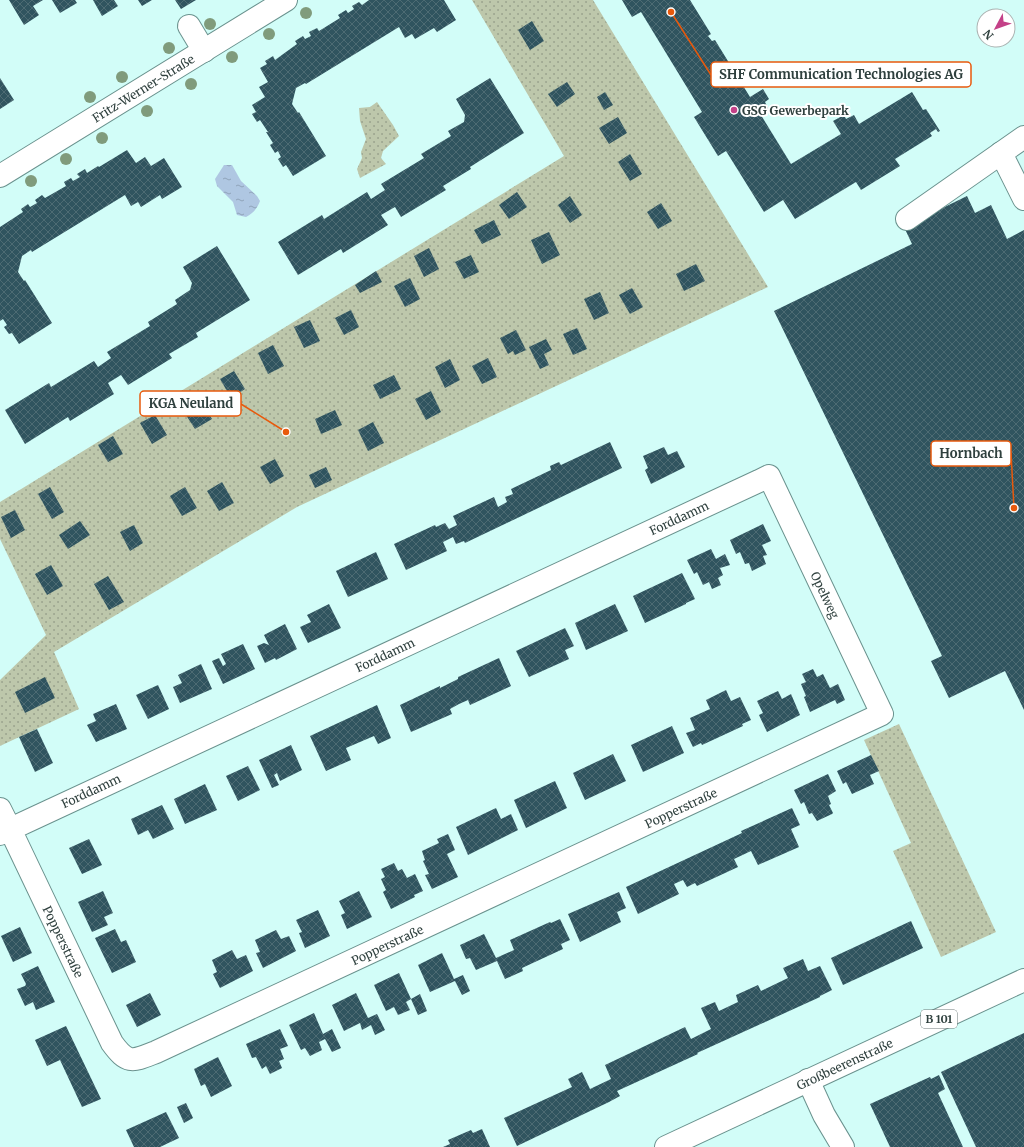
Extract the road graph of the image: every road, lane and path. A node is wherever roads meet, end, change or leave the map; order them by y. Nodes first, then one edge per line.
1 (286, 0) edge
2 (190, 26) dead end
3 (204, 51) junction
4 (1024, 137) edge
5 (1001, 153) junction
6 (0, 176) edge
7 (1024, 199) edge
8 (907, 219) dead end
9 (769, 476) joint
10 (882, 714) joint
11 (0, 809) edge
12 (5, 831) edge
13 (1024, 980) edge
14 (808, 1080) junction
15 (666, 1147) edge
16 (844, 1147) edge

1 - 3 street, Fritz-Werner-Straße
2 - 3 street
3 - 6 street, Fritz-Werner-Straße
4 - 5 street
5 - 7 street
5 - 8 street
9 - 10 street, Opelweg
9 - 12 street, Forddamm
10 - 12 street, Popperstraße
11 - 12 street, Popperstraße
13 - 14 street, Großbeerenstraße / B 101
14 - 15 street, Großbeerenstraße / B 101
14 - 16 street

